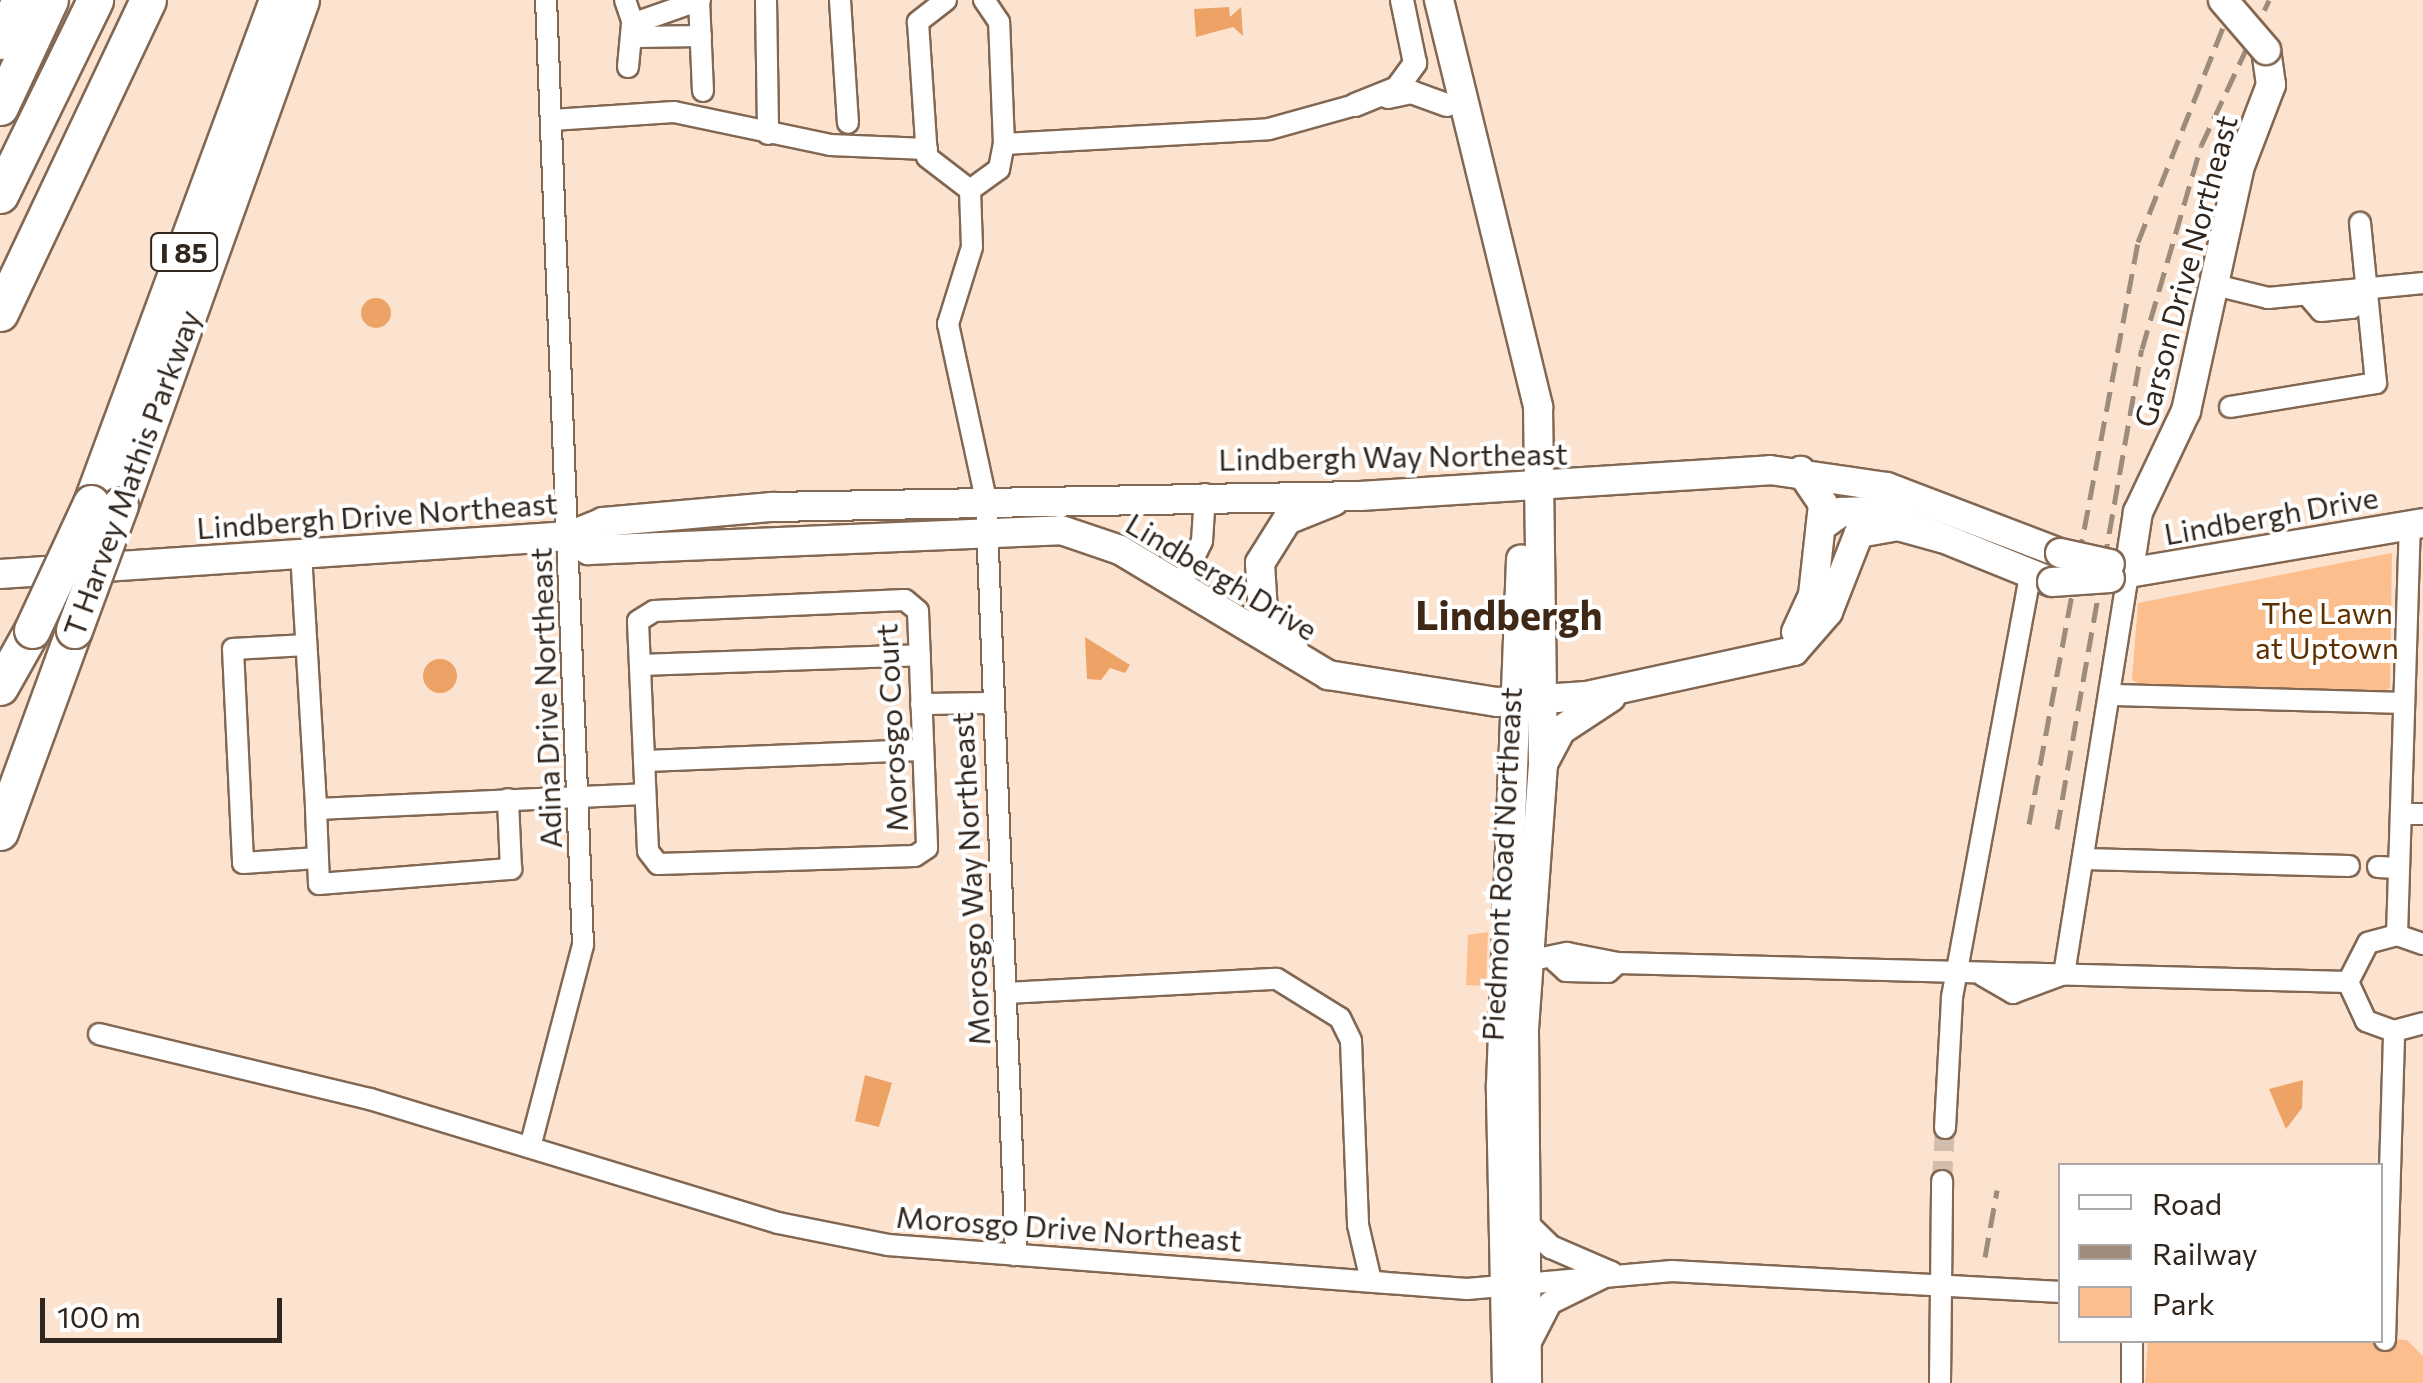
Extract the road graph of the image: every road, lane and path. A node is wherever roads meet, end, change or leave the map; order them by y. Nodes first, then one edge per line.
1 (20, 0) edge
2 (50, 0) edge
3 (95, 0) edge
4 (148, 0) edge
5 (277, 0) edge
6 (302, 0) edge
7 (546, 0) edge
8 (625, 0) edge
9 (700, 0) edge
10 (766, 0) edge
11 (840, 0) edge
12 (946, 0) edge
13 (984, 0) edge
14 (1402, 0) edge
15 (1419, 0) edge
16 (1439, 0) edge
17 (2223, 0) edge
18 (632, 24) junction
19 (701, 36) junction
20 (0, 41) edge
21 (628, 67) dead end
22 (703, 91) dead end
23 (1355, 105) junction
24 (1447, 105) junction
25 (0, 107) edge
26 (552, 120) junction
27 (848, 123) dead end
28 (768, 134) junction
29 (1004, 144) junction
30 (927, 149) junction
31 (970, 190) junction
32 (0, 195) edge
33 (2360, 224) dead end
34 (2423, 283) edge
35 (2211, 284) junction
36 (2362, 293) junction
37 (0, 313) edge
38 (2230, 407) dead end
39 (1802, 471) junction
40 (1533, 487) junction
41 (1198, 494) junction
42 (1360, 496) junction
43 (986, 500) junction
44 (106, 504) junction
45 (2416, 524) edge
46 (1822, 526) junction
47 (987, 530) junction
48 (569, 536) junction
49 (1940, 538) junction
50 (301, 553) junction
51 (3, 570) edge
52 (2116, 570) junction
53 (2041, 580) junction
54 (1173, 584) junction
55 (306, 645) junction
56 (920, 656) junction
57 (1774, 658) junction
58 (640, 665) junction
59 (1328, 675) junction
60 (0, 687) edge
61 (1628, 689) junction
62 (2115, 695) junction
63 (1530, 700) junction
64 (992, 702) junction
65 (2404, 703) junction
66 (922, 704) junction
67 (923, 750) junction
68 (644, 761) junction
69 (1543, 764) junction
70 (646, 794) junction
71 (578, 796) junction
72 (508, 799) junction
73 (316, 809) junction
74 (2401, 814) junction
75 (2423, 814) edge
76 (0, 832) edge
77 (318, 858) junction
78 (2084, 859) junction
79 (2349, 866) dead end
80 (2378, 868) dead end
81 (2400, 868) junction
82 (2397, 935) junction
83 (2423, 944) edge
84 (1542, 961) junction
85 (1956, 973) junction
86 (2064, 974) junction
87 (2348, 982) junction
88 (1006, 993) junction
89 (2423, 1023) edge
90 (2394, 1031) junction
91 (100, 1034) dead end
92 (1945, 1128) tunnel mouth
93 (530, 1147) junction
94 (1942, 1180) tunnel mouth
95 (1526, 1223) junction
96 (1016, 1255) junction
97 (1611, 1274) junction
98 (1371, 1282) junction
99 (1938, 1282) junction
100 (1516, 1283) junction
101 (2058, 1292) edge
102 (2383, 1309) edge
103 (2385, 1340) dead end
104 (2132, 1343) edge
105 (1527, 1352) junction
106 (1506, 1383) edge
107 (1527, 1383) edge
108 (1940, 1383) edge
109 (2132, 1383) edge

1 - 20 highway
2 - 25 highway
3 - 32 highway
4 - 37 highway
5 - 44 highway, I 85
6 - 44 highway, T Harvey Mathis Parkway
7 - 26 street, Adina Drive Northeast
8 - 18 street
9 - 18 street
9 - 19 street
10 - 28 street
11 - 27 street
12 - 30 street
13 - 29 street
14 - 23 street
15 - 24 main road, Piedmont Road Northeast
16 - 40 main road, Piedmont Road Northeast
17 - 35 main road, Garson Drive Northeast, bridge
18 - 19 street
18 - 21 street
19 - 22 street
23 - 24 street
23 - 29 street
24 - 40 main road, Piedmont Road Northeast
26 - 28 street
26 - 48 street, Adina Drive Northeast
28 - 30 street
29 - 31 street
30 - 31 street
31 - 43 street, Morosgo Way Northeast
33 - 36 street
34 - 36 street
35 - 36 street
35 - 52 main road, Garson Drive Northeast
36 - 38 street
39 - 40 main road, Lindbergh Way Northeast
39 - 46 main road
39 - 52 main road, Lindbergh Drive, bridge
40 - 42 main road, Lindbergh Way Northeast
40 - 63 main road, Piedmont Road Northeast
41 - 42 main road, Lindbergh Way Northeast
41 - 43 main road, Lindbergh Way Northeast
41 - 54 street
42 - 59 main road
43 - 47 street, Morosgo Way Northeast
43 - 48 main road, Lindbergh Drive Northeast
44 - 60 highway, I 85, bridge
44 - 76 highway, T Harvey Mathis Parkway, bridge
45 - 52 main road, Lindbergh Drive
45 - 65 street
46 - 49 main road, Lindbergh Drive
46 - 57 main road
47 - 48 main road, Lindbergh Drive
47 - 54 main road, Lindbergh Drive
47 - 64 street, Morosgo Way Northeast
48 - 50 main road, Lindbergh Drive Northeast
48 - 71 street, Adina Drive Northeast
49 - 53 main road, Lindbergh Drive
49 - 57 main road, Lindbergh Drive
50 - 51 main road, Lindbergh Drive Northeast
50 - 55 street
52 - 53 main road, Lindbergh Drive, bridge
52 - 62 street
53 - 85 street
54 - 59 main road, Lindbergh Drive
55 - 73 street
55 - 77 street
56 - 58 street
56 - 58 street, Morosgo Court
56 - 66 street, Morosgo Court
57 - 61 main road, Lindbergh Drive
58 - 68 street, Morosgo Court
59 - 63 main road, Lindbergh Drive
61 - 63 main road, Lindbergh Drive
61 - 69 main road
62 - 65 street
62 - 78 street
63 - 69 main road, Piedmont Road Northeast
63 - 100 main road, Piedmont Road Northeast
64 - 66 street
64 - 88 street, Morosgo Way Northeast
65 - 74 street
66 - 67 street, Morosgo Court
67 - 68 street
67 - 70 street, Morosgo Court
68 - 70 street, Morosgo Court
69 - 84 main road, Piedmont Road Northeast
70 - 71 street
71 - 72 street
71 - 93 street, Adina Drive Northeast
72 - 73 street
72 - 77 street
73 - 77 street
74 - 75 street
74 - 81 street
78 - 79 street
78 - 86 street
80 - 81 street
81 - 82 street
82 - 83 street
82 - 87 street
84 - 85 street
84 - 95 main road, Piedmont Road Northeast
85 - 86 street
85 - 92 street
86 - 87 street
87 - 90 street
88 - 96 street, Morosgo Way Northeast
88 - 98 street
89 - 90 street
90 - 102 street
91 - 93 street, Morosgo Drive Northeast
93 - 96 street, Morosgo Drive Northeast
94 - 99 street
95 - 97 street
95 - 100 main road, Piedmont Road Northeast
96 - 98 street, Morosgo Drive Northeast
97 - 99 street, Morosgo Drive Northeast
97 - 100 street, Morosgo Drive Northeast
97 - 105 street
98 - 100 street, Morosgo Drive Northeast
99 - 101 street, Morosgo Drive Northeast
99 - 108 street
100 - 105 main road, Piedmont Road Northeast
100 - 106 main road, Piedmont Road Northeast
102 - 103 street
104 - 109 street
105 - 107 main road, Piedmont Road Northeast

